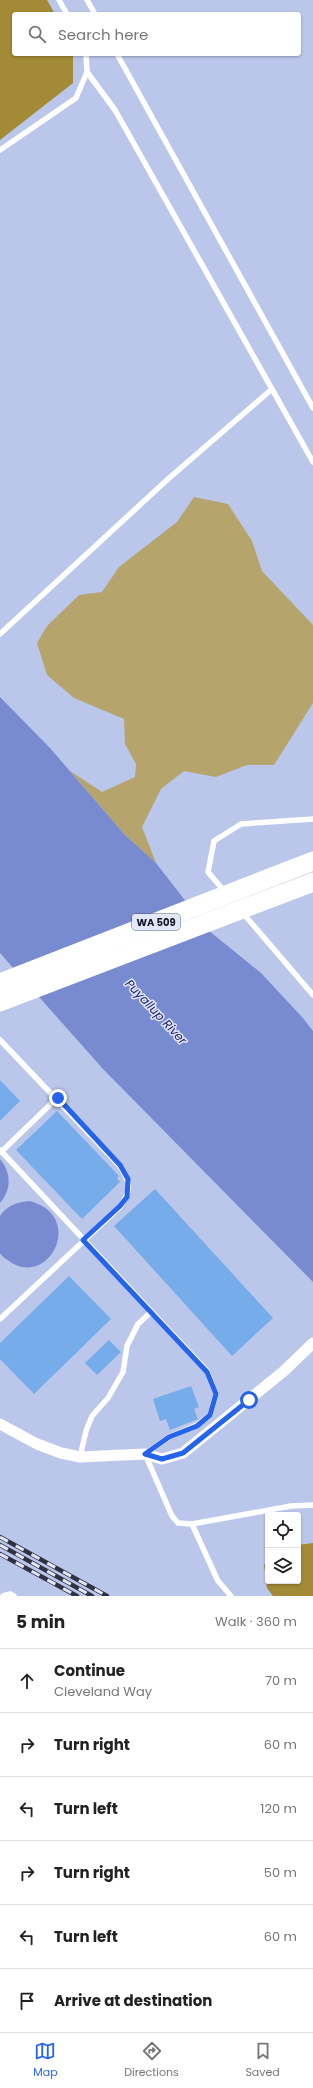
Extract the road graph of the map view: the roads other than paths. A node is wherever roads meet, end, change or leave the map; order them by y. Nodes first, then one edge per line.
1 (59, 0) edge
2 (87, 0) edge
3 (66, 12) edge
4 (94, 12) edge
5 (86, 56) edge
6 (118, 56) edge
7 (87, 72) junction
8 (0, 150) edge
9 (272, 389) junction
10 (313, 408) edge
11 (313, 462) edge
12 (0, 634) edge
13 (313, 819) edge
14 (313, 861) edge
15 (313, 882) edge
16 (233, 901) dead end
17 (238, 907) dead end
18 (0, 983) edge
19 (313, 994) edge
20 (0, 1002) edge
21 (0, 1040) edge
22 (58, 1098) junction
23 (1, 1151) edge
24 (83, 1240) junction
25 (151, 1312) junction
26 (0, 1319) edge
27 (313, 1343) edge
28 (0, 1424) edge
29 (145, 1454) junction
30 (80, 1457) junction
31 (313, 1505) edge
32 (192, 1524) junction
33 (3, 1596) edge
34 (14, 1596) edge
35 (230, 1596) edge

1 - 3 lane
2 - 4 lane
5 - 7 lane
6 - 10 lane
7 - 8 lane
7 - 9 lane
9 - 11 lane
9 - 12 lane
13 - 16 lane
14 - 18 highway, WA 509
15 - 20 highway, WA 509
17 - 19 lane
21 - 22 lane
22 - 23 lane
22 - 24 lane
23 - 24 lane
24 - 25 lane
24 - 26 lane
25 - 29 lane
25 - 30 lane
27 - 29 street
28 - 30 street
29 - 30 street
29 - 32 lane
31 - 32 lane
32 - 35 lane
33 - 34 lane

